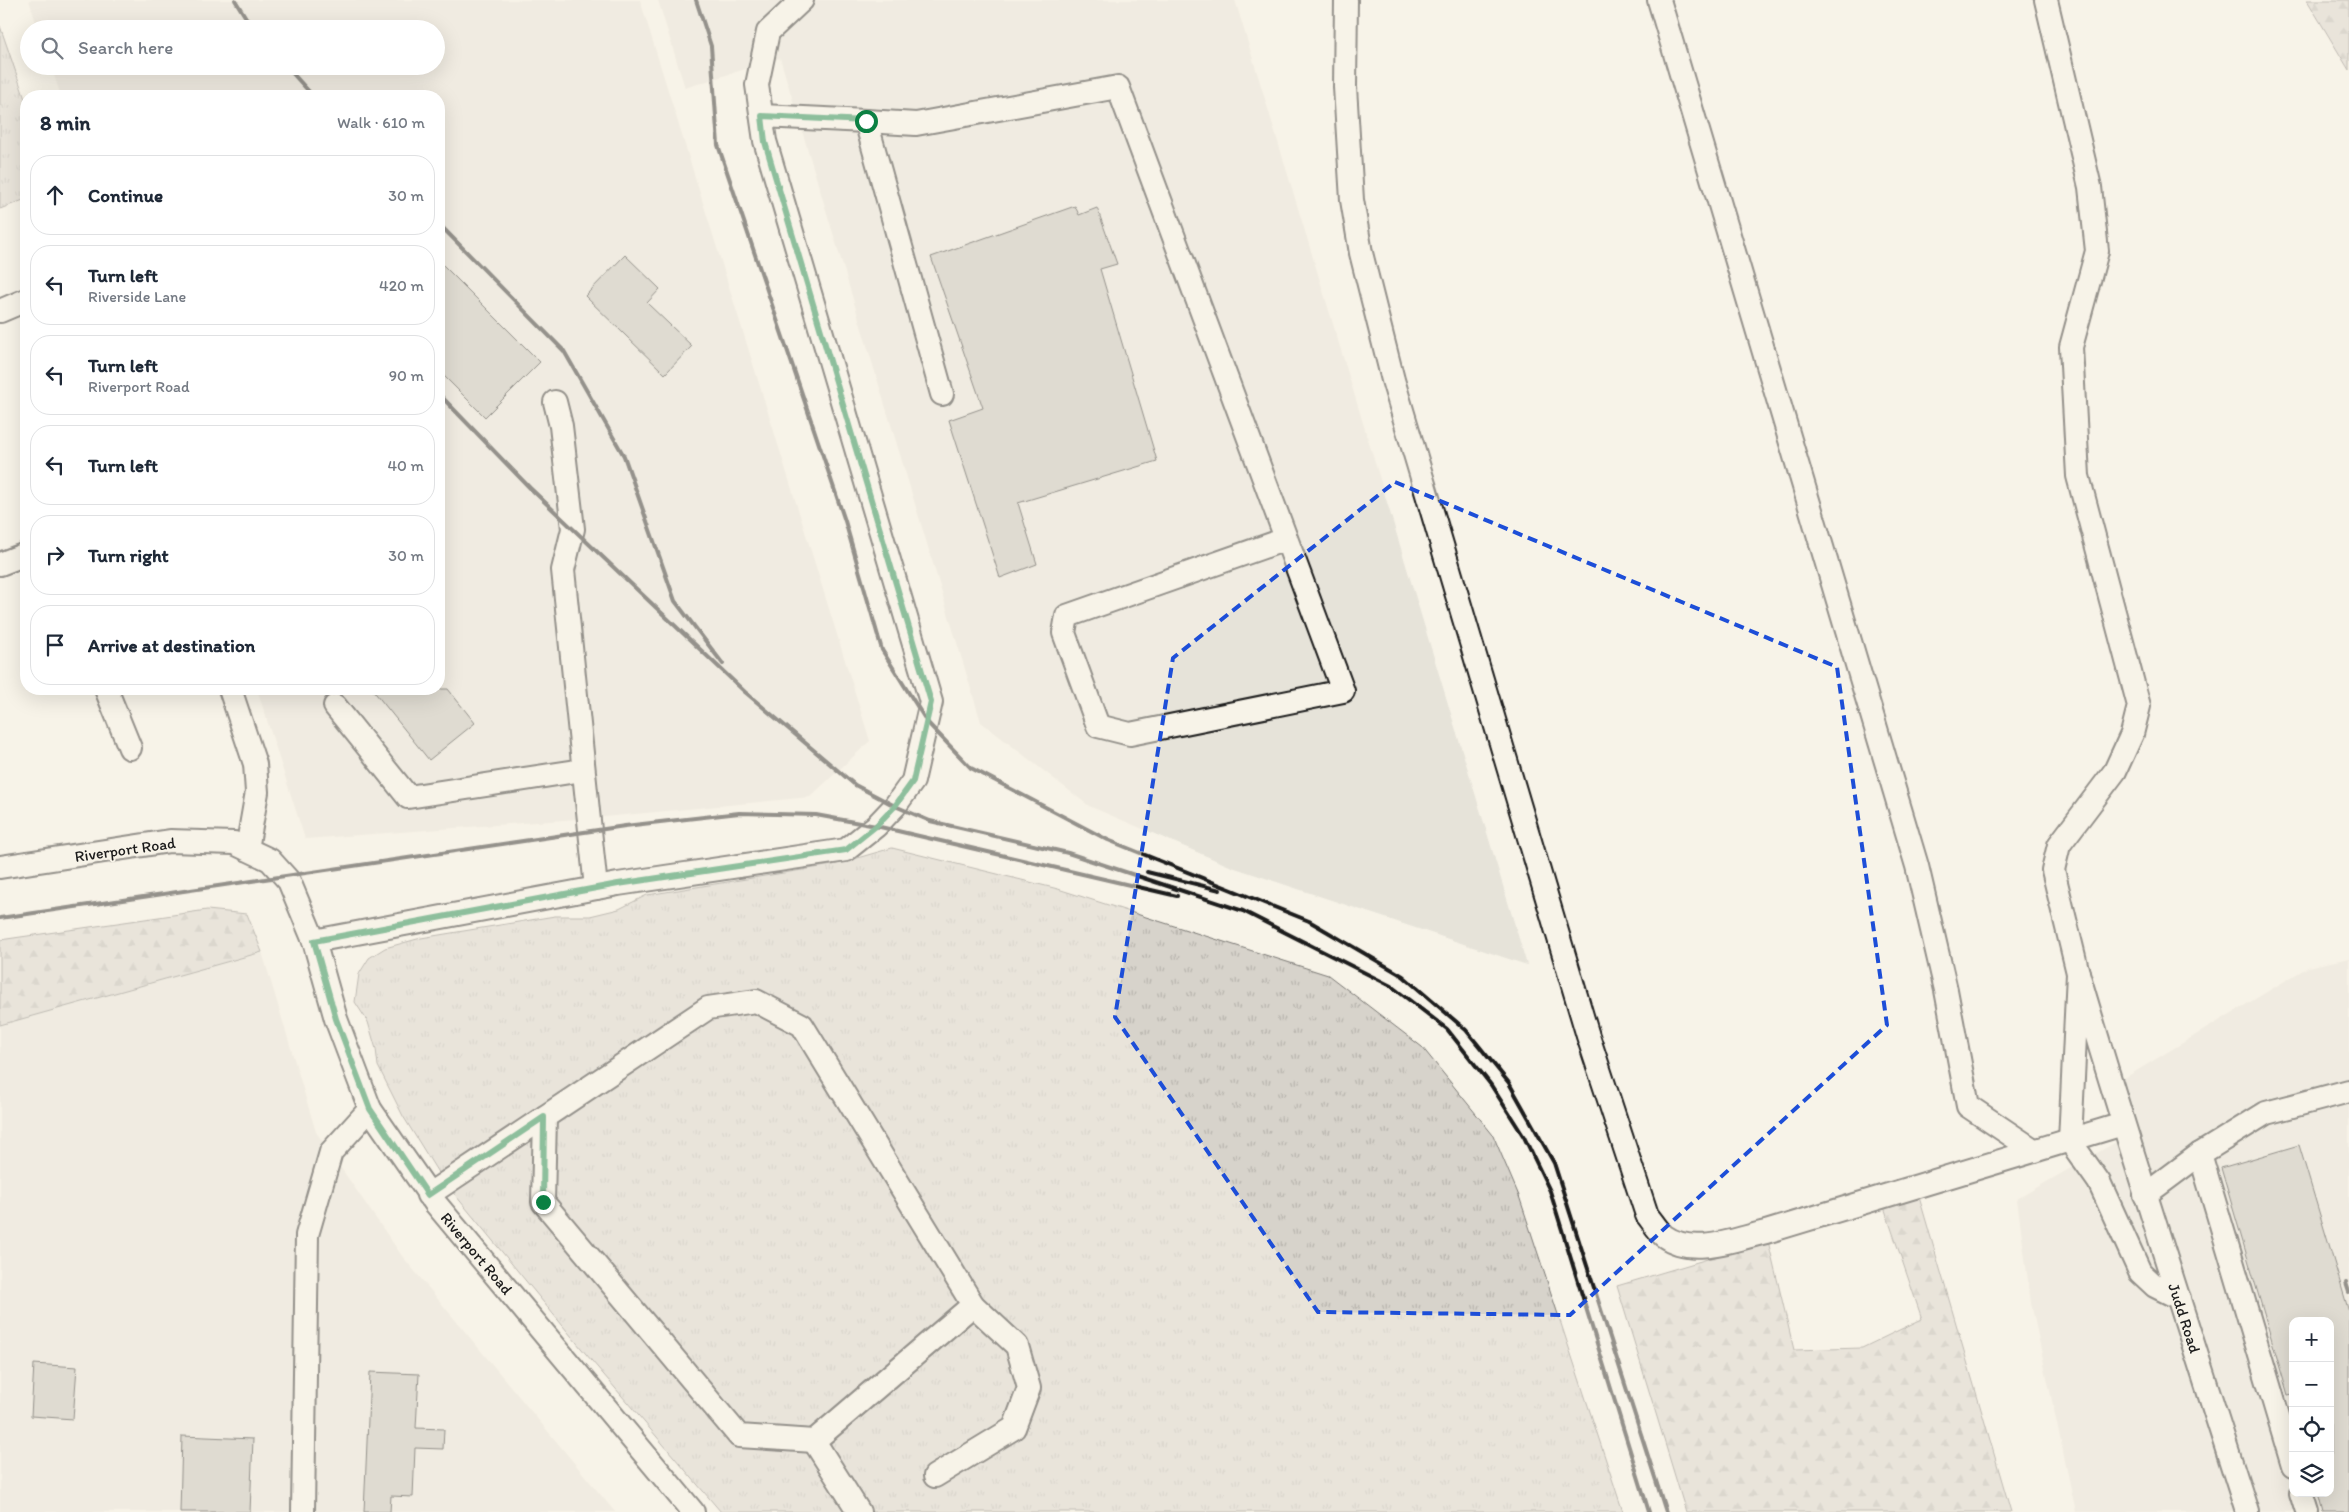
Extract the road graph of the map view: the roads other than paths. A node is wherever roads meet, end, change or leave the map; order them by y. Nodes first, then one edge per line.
1 (802, 0) edge
2 (1346, 0) edge
3 (1659, 0) edge
4 (2046, 0) edge
5 (762, 116) junction
6 (866, 121) junction
7 (20, 303) edge
8 (0, 311) edge
9 (942, 394) dead end
10 (555, 402) dead end
11 (1286, 539) junction
12 (20, 556) edge
13 (0, 564) edge
14 (108, 695) edge
15 (232, 695) edge
16 (335, 706) dead end
17 (130, 748) dead end
18 (583, 770) junction
19 (247, 849) junction
20 (0, 867) edge
21 (596, 888) junction
22 (314, 941) junction
23 (2078, 973) junction
24 (2349, 1091) edge
25 (370, 1109) junction
26 (544, 1117) junction
27 (2122, 1124) junction
28 (2070, 1141) junction
29 (2035, 1151) junction
30 (2200, 1154) junction
31 (2145, 1194) junction
32 (428, 1195) junction
33 (2179, 1298) junction
34 (973, 1305) junction
35 (814, 1441) junction
36 (2289, 1453) edge
37 (935, 1476) dead end
38 (2302, 1497) edge
39 (303, 1512) edge
40 (693, 1512) edge
41 (858, 1512) edge
42 (2248, 1512) edge
43 (2306, 1512) edge

1 - 5 street
2 - 29 street
3 - 29 street
4 - 23 street, Judd Road
5 - 6 street
5 - 21 street
6 - 9 street
6 - 11 street
7 - 8 street
10 - 18 street
11 - 11 street
12 - 13 street
14 - 17 street
15 - 19 street
16 - 18 street
18 - 21 street
19 - 20 street, Riverport Road
19 - 22 street, Riverport Road
21 - 22 street
22 - 25 street, Riverport Road
23 - 27 street, Judd Road
23 - 28 street
24 - 30 street
25 - 32 street, Riverport Road
25 - 39 street
26 - 32 street
26 - 34 street
26 - 35 street
27 - 28 street
27 - 31 street, Judd Road
28 - 29 street
28 - 33 street
30 - 31 street
30 - 36 street
31 - 33 street, Judd Road
32 - 40 street, Riverport Road
33 - 42 street, Judd Road
34 - 35 street
34 - 37 street
35 - 41 street
38 - 43 street

